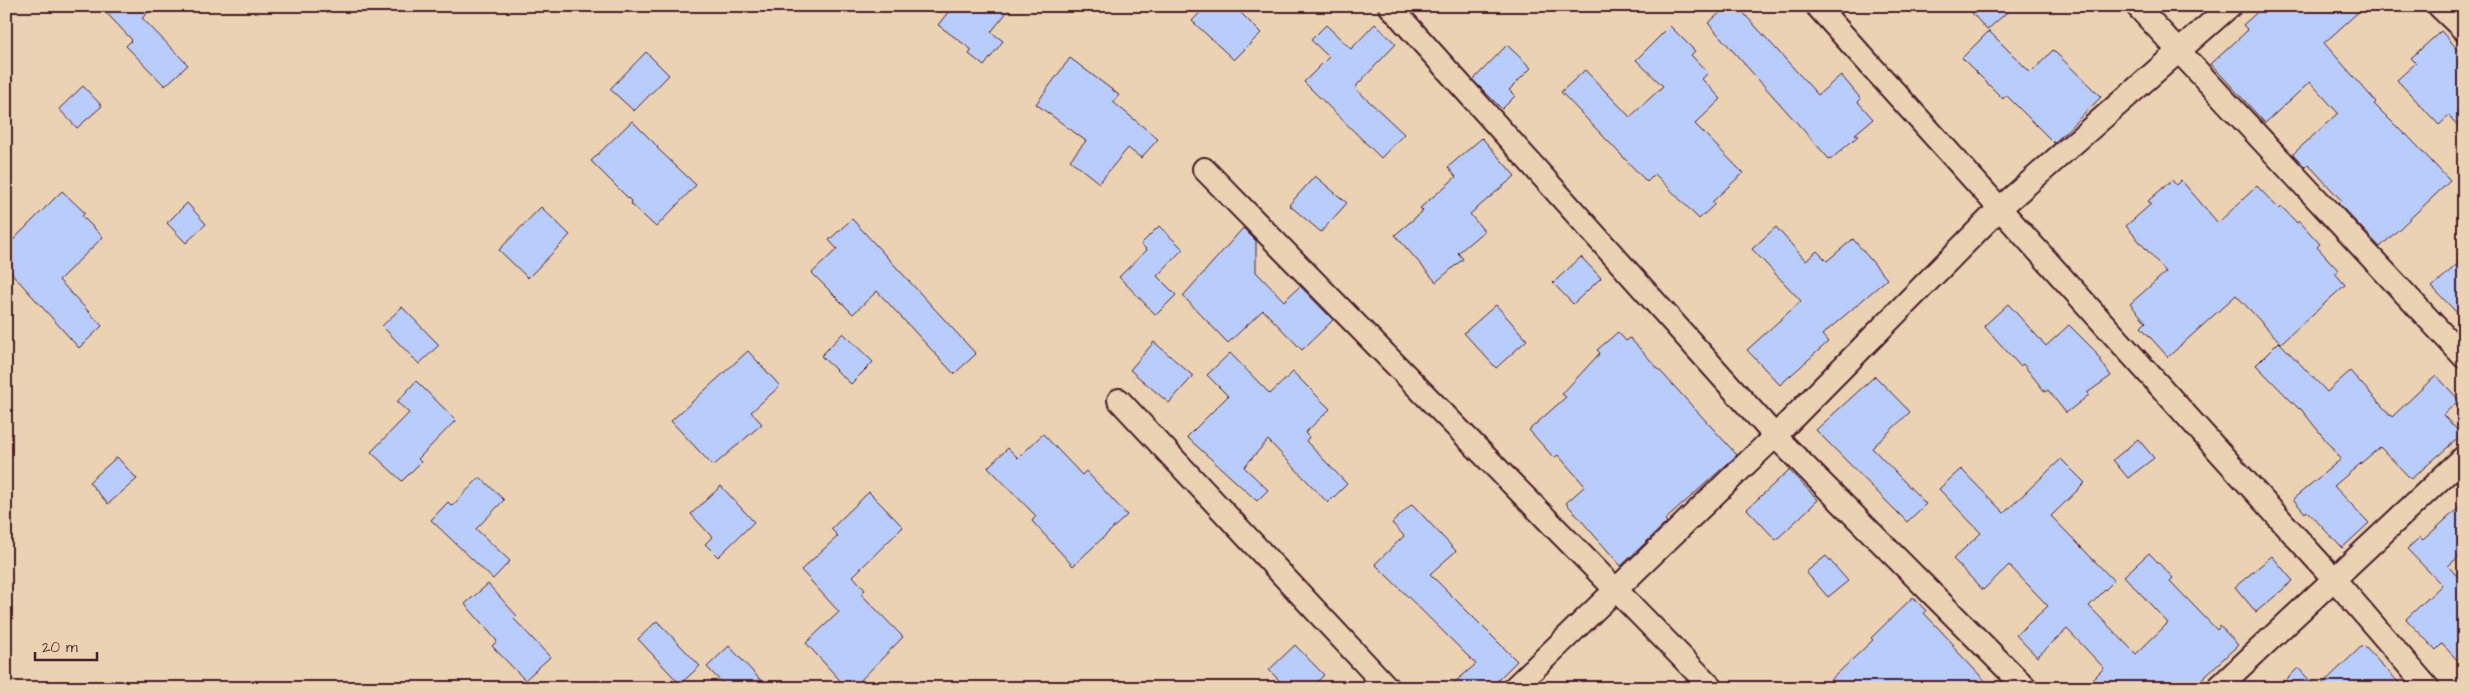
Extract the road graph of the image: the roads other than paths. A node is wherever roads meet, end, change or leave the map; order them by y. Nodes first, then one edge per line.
1 (1390, 6) edge
2 (1817, 6) edge
3 (2137, 6) edge
4 (2230, 6) edge
5 (2439, 6) edge
6 (2464, 30) edge
7 (2179, 51) junction
8 (1204, 169) dead end
9 (1999, 209) junction
10 (2464, 357) edge
11 (1119, 400) dead end
12 (1775, 436) junction
13 (2464, 457) edge
14 (2334, 579) junction
15 (1616, 588) junction
16 (1388, 688) edge
17 (1514, 688) edge
18 (1712, 688) edge
19 (2026, 688) edge
20 (2218, 688) edge
21 (2428, 688) edge

1 - 12 street
2 - 9 street
3 - 7 street
4 - 7 street
5 - 6 street
7 - 9 street
7 - 10 street
8 - 15 street
9 - 12 street
9 - 14 street
11 - 16 street
12 - 15 street
12 - 19 street
13 - 14 street
14 - 20 street
14 - 21 street
15 - 17 street
15 - 18 street

